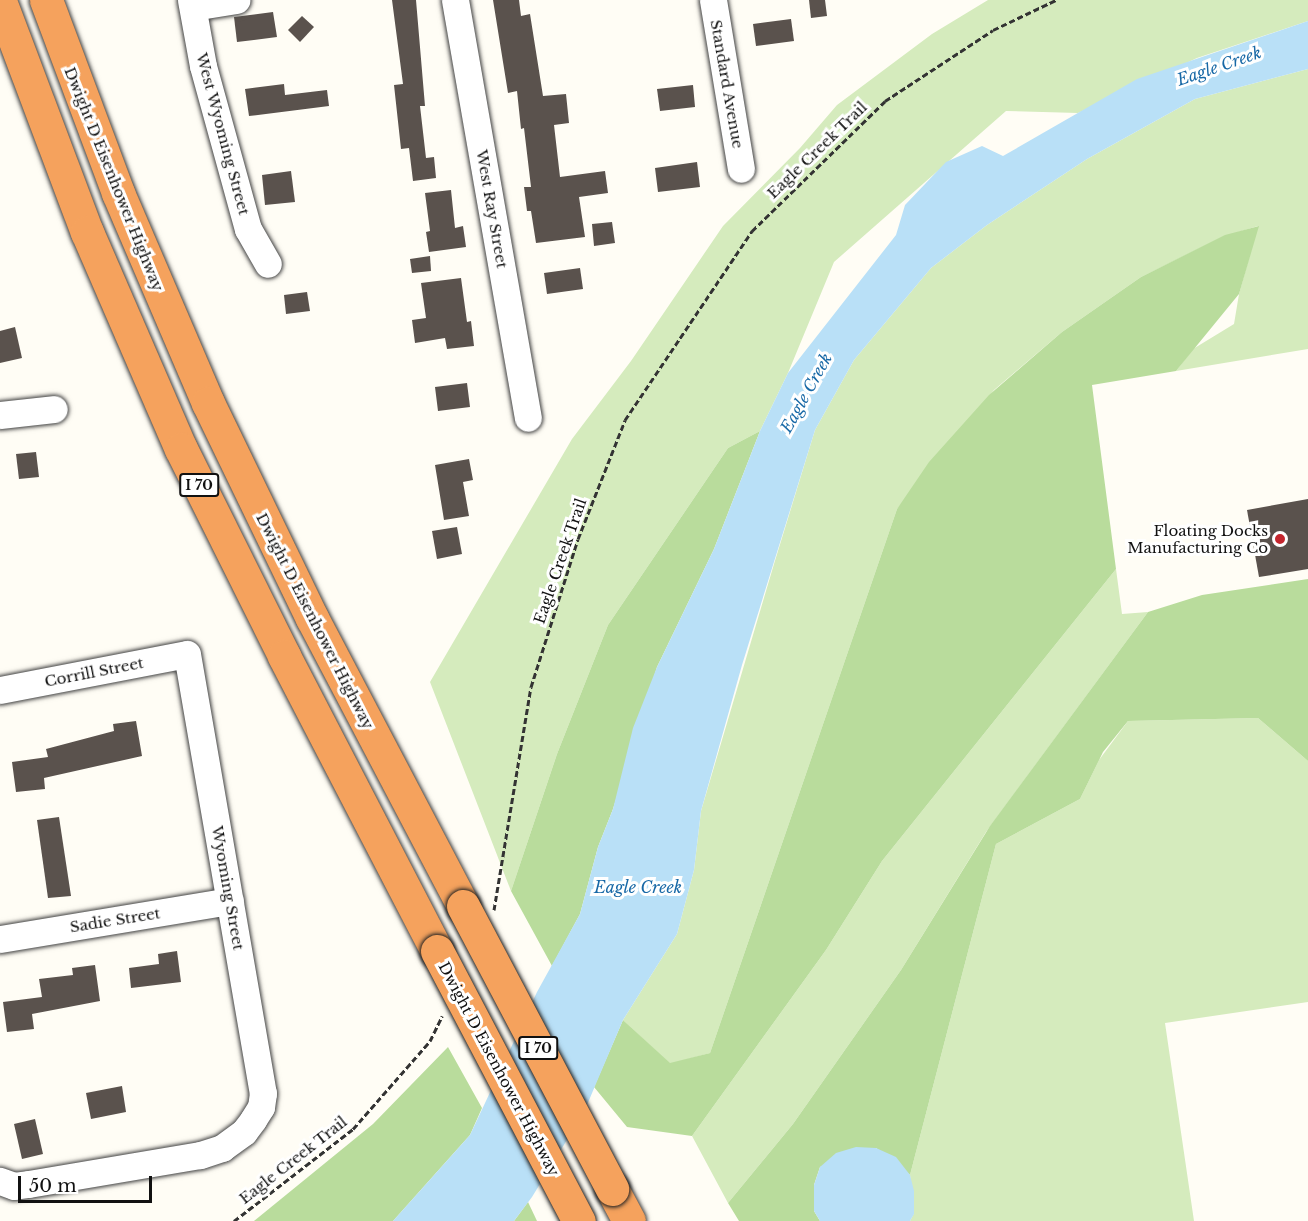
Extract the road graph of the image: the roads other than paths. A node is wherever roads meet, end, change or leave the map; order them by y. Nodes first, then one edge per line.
1 (46, 0) edge
2 (236, 0) edge
3 (455, 0) edge
4 (713, 0) edge
5 (0, 1) edge
6 (192, 3) edge
7 (741, 169) dead end
8 (268, 264) dead end
9 (54, 409) dead end
10 (0, 415) edge
11 (528, 418) dead end
12 (187, 654) joint
13 (0, 690) edge
14 (230, 901) junction
15 (0, 939) edge
16 (0, 1181) edge
17 (579, 1221) edge
18 (629, 1221) edge

1 - 18 highway, Dwight D Eisenhower Highway / I 70, bridge
2 - 6 street
3 - 11 street, West Ray Street
4 - 7 street, Standard Avenue
5 - 17 highway, Dwight D Eisenhower Highway / I 70, bridge
6 - 8 street, West Wyoming Street
9 - 10 street
12 - 13 street, Corrill Street
12 - 14 street, Wyoming Street
14 - 15 street, Sadie Street
14 - 16 street, Wyoming Street

